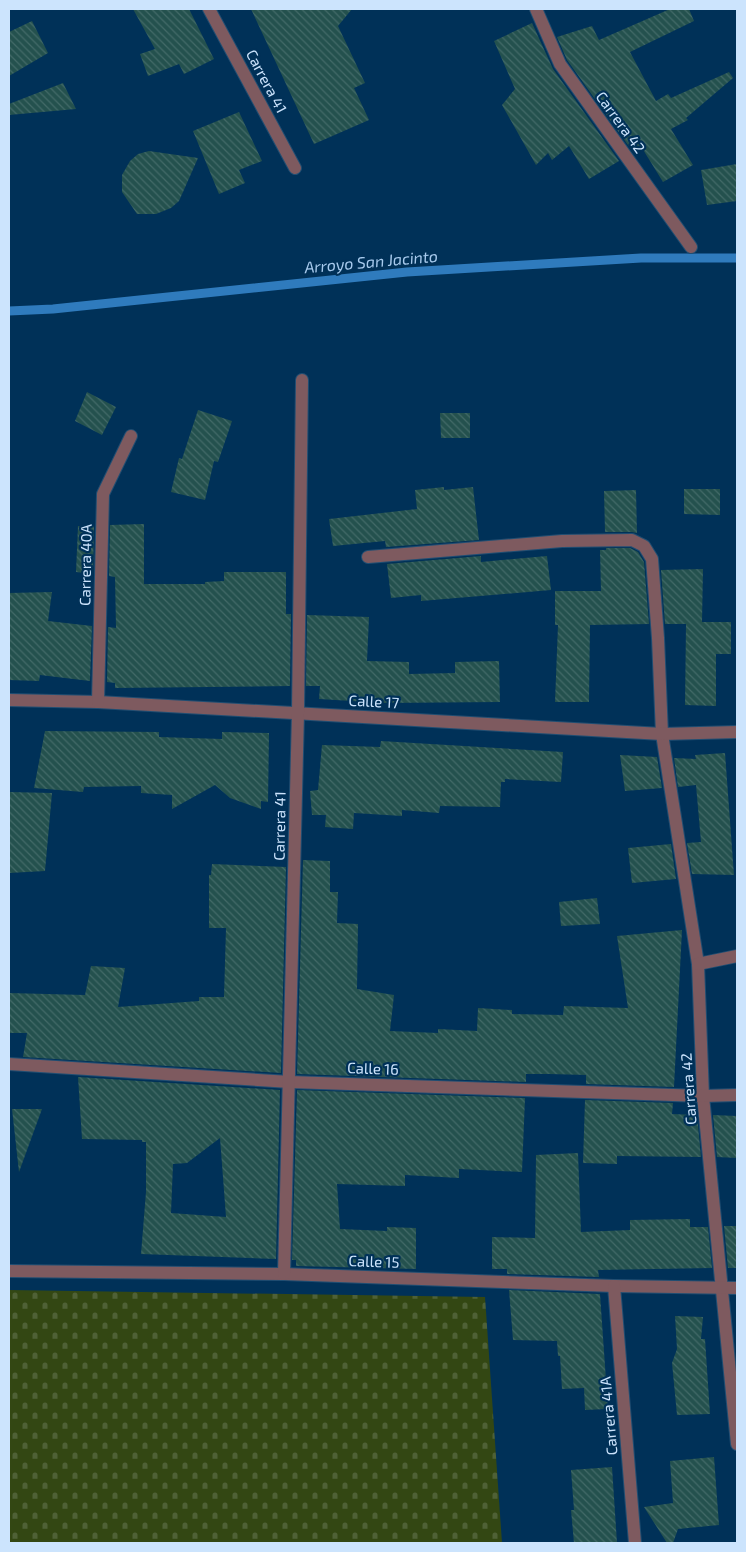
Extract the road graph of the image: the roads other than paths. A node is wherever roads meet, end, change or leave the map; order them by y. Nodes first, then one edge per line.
1 (209, 9) edge
2 (536, 9) edge
3 (295, 168) dead end
4 (692, 247) dead end
5 (302, 380) dead end
6 (131, 436) dead end
7 (368, 557) dead end
8 (9, 700) edge
9 (98, 702) junction
10 (298, 713) junction
11 (737, 732) edge
12 (662, 734) junction
13 (737, 956) edge
14 (698, 964) junction
15 (9, 1064) edge
16 (290, 1082) junction
17 (737, 1095) edge
18 (703, 1096) junction
19 (9, 1271) edge
20 (284, 1274) junction
21 (614, 1286) junction
22 (737, 1288) edge
23 (723, 1289) junction
24 (737, 1444) edge
25 (635, 1543) edge

1 - 3 street, Carrera 41
2 - 4 street, Carrera 42
5 - 10 street, Carrera 41
6 - 9 street, Carrera 40A
7 - 12 street, Carrera 42
8 - 9 street, Calle 17
9 - 10 street, Calle 17
10 - 12 street, Calle 17
10 - 16 street, Carrera 41
11 - 12 street, Calle 17
12 - 14 street, Carrera 42
13 - 14 street
14 - 18 street, Carrera 42
15 - 16 street, Calle 16
16 - 18 street, Calle 16
16 - 20 street, Carrera 41
17 - 18 street, Calle 16
18 - 23 street, Carrera 42
19 - 20 street, Calle 15
20 - 21 street, Calle 15
21 - 23 street, Calle 15
21 - 25 street, Carrera 41A
22 - 23 street, Calle 15
23 - 24 street, Carrera 42

